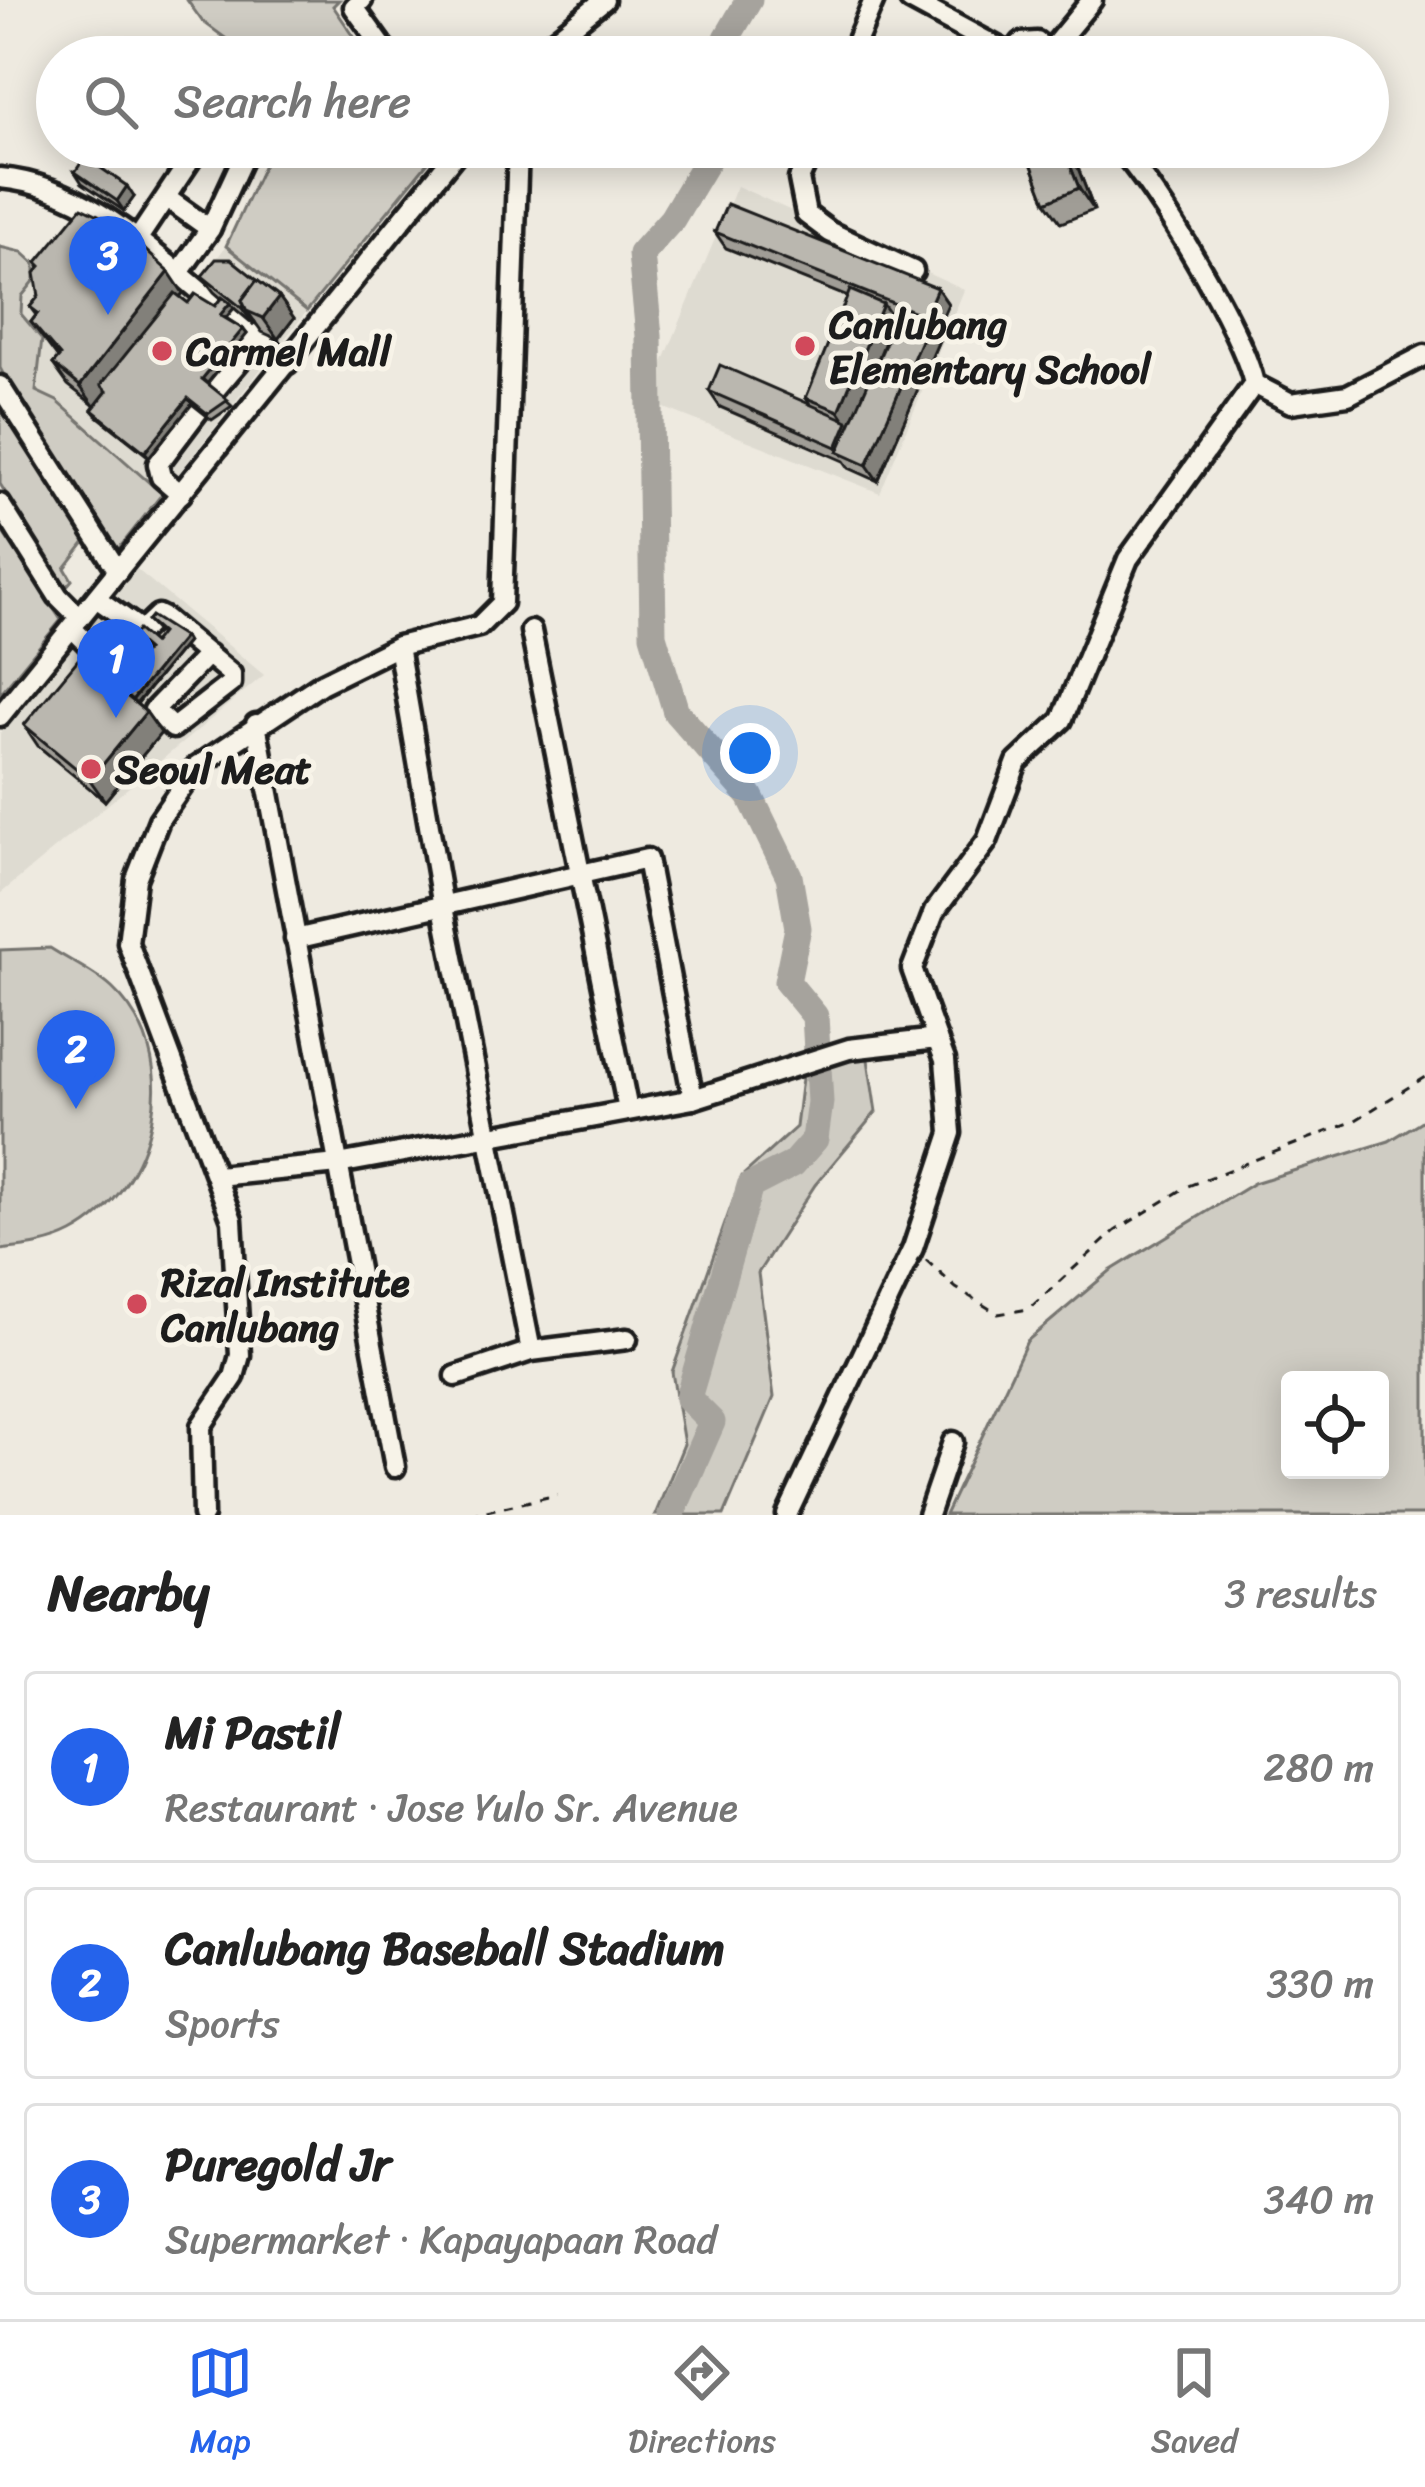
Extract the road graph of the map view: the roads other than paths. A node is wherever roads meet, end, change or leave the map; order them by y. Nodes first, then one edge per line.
1 (362, 0) edge
2 (604, 0) edge
3 (874, 0) edge
4 (910, 0) edge
5 (1092, 0) edge
6 (375, 36) edge
7 (559, 36) edge
8 (859, 36) edge
9 (974, 36) edge
10 (1065, 36) edge
11 (186, 168) edge
12 (238, 168) edge
13 (442, 168) edge
14 (517, 168) edge
15 (804, 168) edge
16 (1135, 168) edge
17 (0, 178) edge
18 (168, 199) junction
19 (210, 229) junction
20 (137, 240) junction
21 (913, 271) dead end
22 (178, 274) junction
23 (258, 339) junction
24 (1425, 355) edge
25 (288, 364) junction
26 (1254, 384) junction
27 (0, 386) edge
28 (215, 390) edge
29 (199, 411) edge
30 (181, 494) junction
31 (0, 504) edge
32 (118, 571) junction
33 (96, 598) junction
34 (76, 623) junction
35 (140, 629) junction
36 (531, 631) dead end
37 (398, 646) junction
38 (208, 654) dead end
39 (0, 716) edge
40 (256, 724) junction
41 (580, 874) junction
42 (442, 907) junction
43 (295, 939) junction
44 (937, 1040) junction
45 (693, 1099) junction
46 (628, 1110) junction
47 (487, 1133) junction
48 (338, 1164) junction
49 (218, 1176) junction
50 (627, 1339) dead end
51 (531, 1351) junction
52 (456, 1376) dead end
53 (952, 1442) dead end
54 (395, 1467) dead end
55 (203, 1515) edge
56 (787, 1515) edge
57 (928, 1515) edge

1 - 6 street
2 - 7 street
3 - 8 street
4 - 9 street
5 - 10 street
11 - 18 street
12 - 19 street
13 - 25 street
14 - 37 street
15 - 21 street
16 - 26 street
17 - 20 street
18 - 19 street
18 - 20 street
19 - 22 street
20 - 22 street
22 - 23 street
23 - 25 street
23 - 28 street
24 - 26 street
25 - 30 street
26 - 44 street
27 - 32 street
29 - 30 street
30 - 32 street
31 - 34 street
32 - 33 street
33 - 34 street
33 - 35 street
34 - 35 street
34 - 39 street
35 - 38 street
36 - 41 street
37 - 40 street
37 - 42 street
40 - 43 street
40 - 49 street
41 - 42 street
41 - 45 street
41 - 46 street
42 - 43 street
42 - 47 street
43 - 48 street
44 - 45 street
44 - 56 street
45 - 46 street
46 - 47 street
47 - 48 street
47 - 51 street
48 - 49 street
48 - 54 street
49 - 55 street
50 - 51 street
51 - 52 street
53 - 57 street

